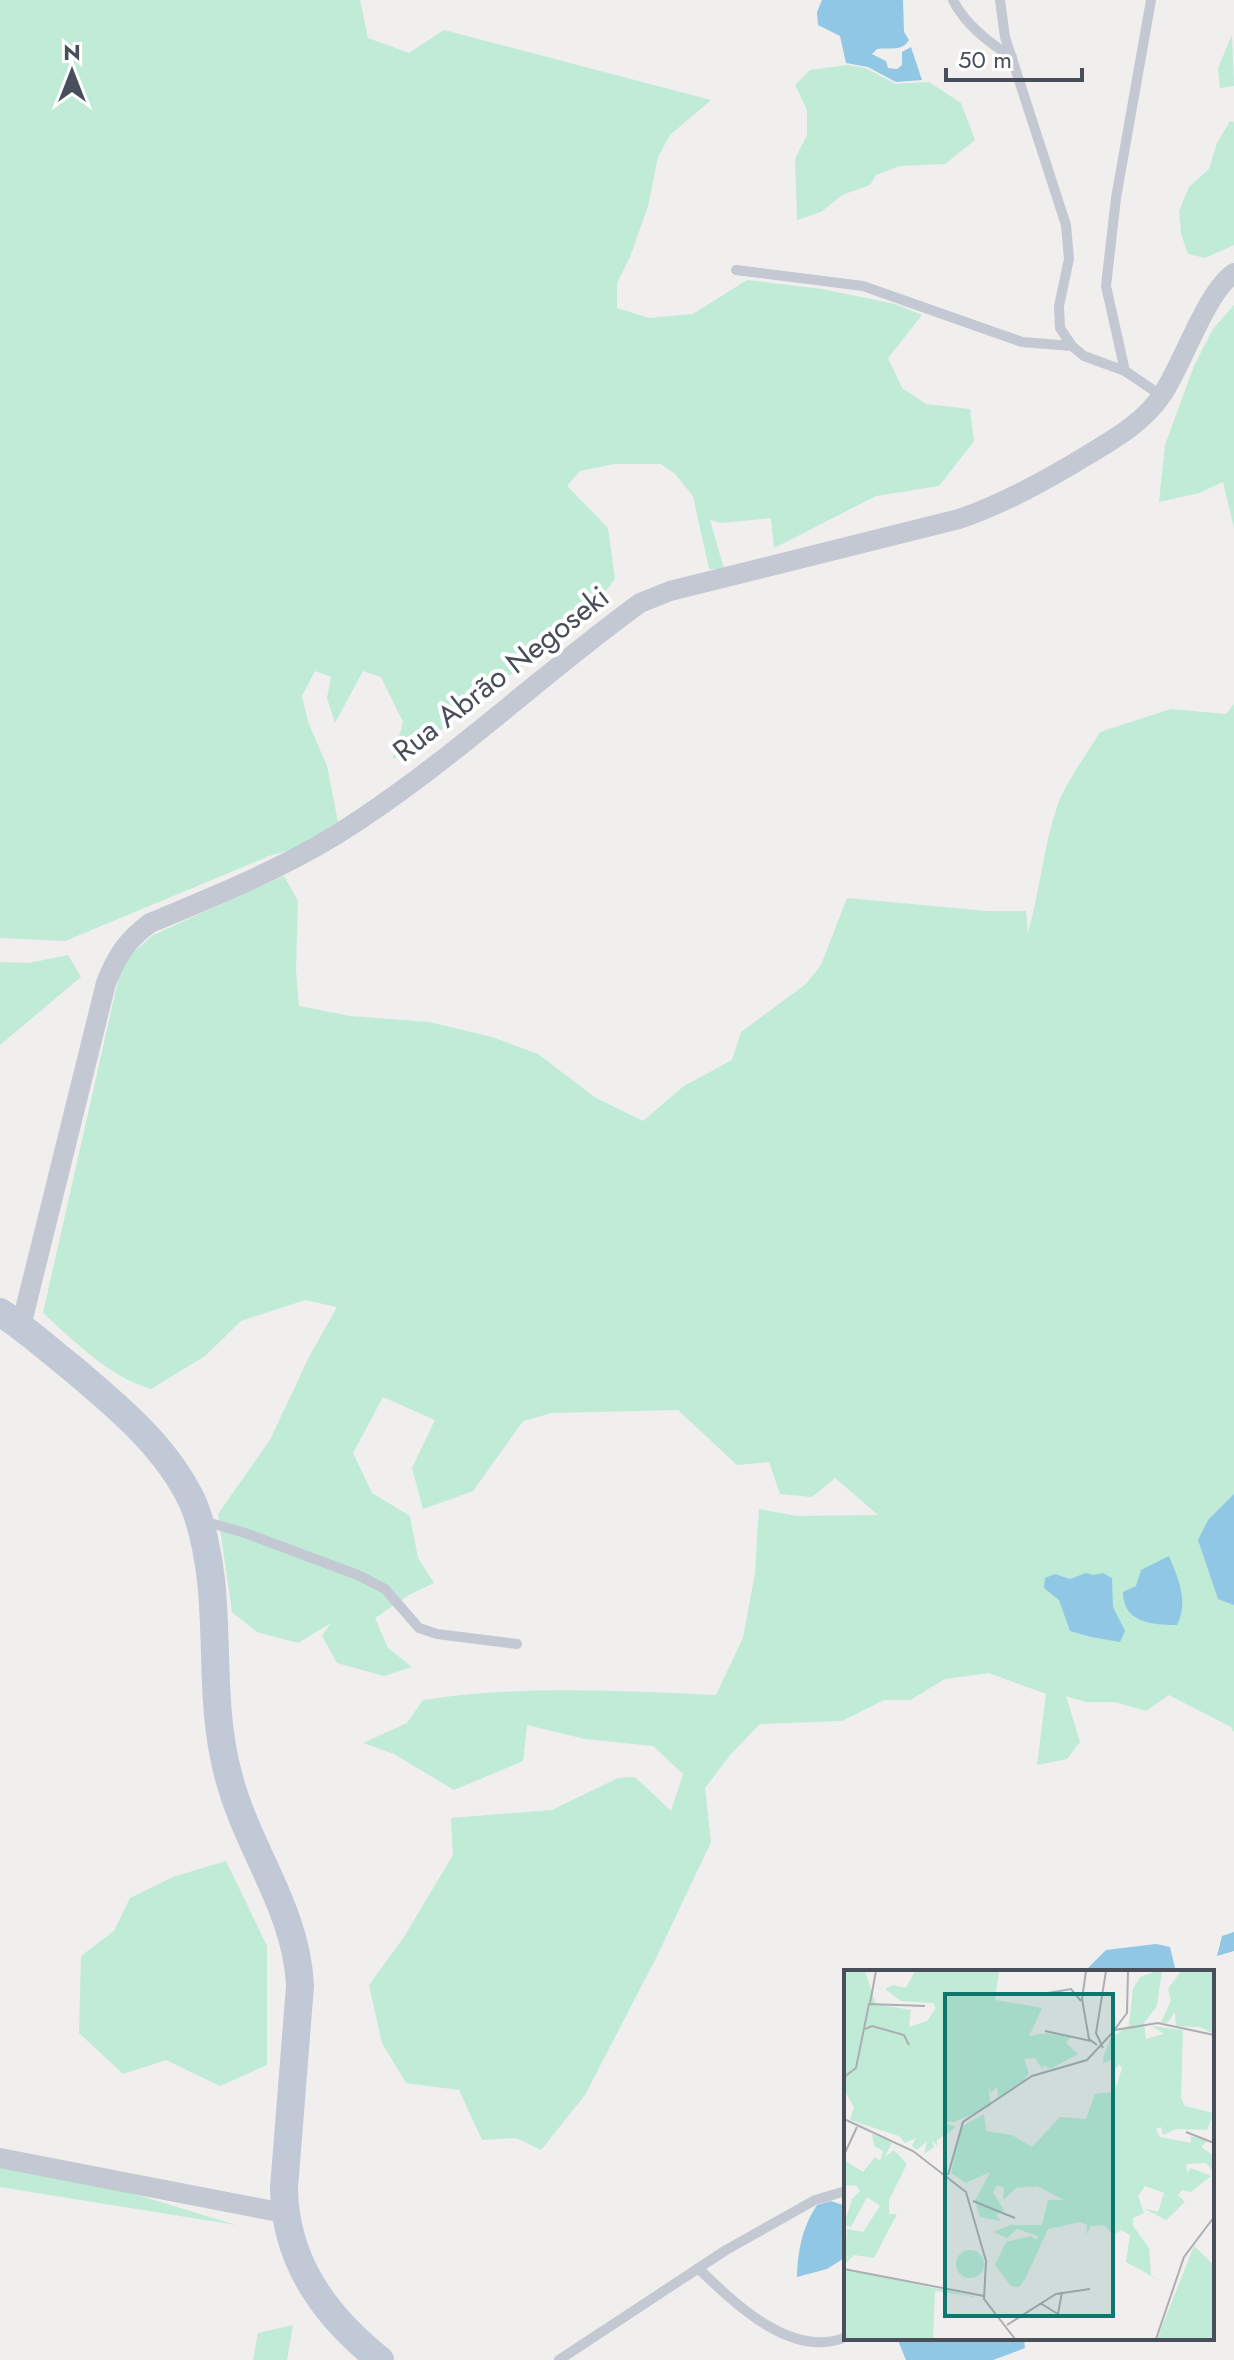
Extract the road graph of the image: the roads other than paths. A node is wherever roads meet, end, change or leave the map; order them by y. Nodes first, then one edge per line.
1 (953, 0) edge
2 (1000, 0) edge
3 (1151, 0) edge
4 (1012, 57) junction
5 (736, 270) dead end
6 (1232, 274) edge
7 (1072, 346) junction
8 (1125, 371) junction
9 (1162, 396) junction
10 (10, 1319) edge
11 (198, 1519) junction
12 (517, 1644) dead end
13 (0, 2158) edge
14 (844, 2192) edge
15 (284, 2213) junction
16 (698, 2268) junction
17 (844, 2339) edge
18 (380, 2360) edge
19 (559, 2360) edge

1 - 4 lane
2 - 4 lane
3 - 8 lane
4 - 7 lane
5 - 7 lane
6 - 9 street, Rua Abrão Negoseki
7 - 8 lane
8 - 9 lane
9 - 10 street, Rua Abrão Negoseki
10 - 11 street
11 - 12 lane
11 - 15 street
13 - 15 street
14 - 16 lane
15 - 18 street
16 - 17 lane
16 - 19 lane

